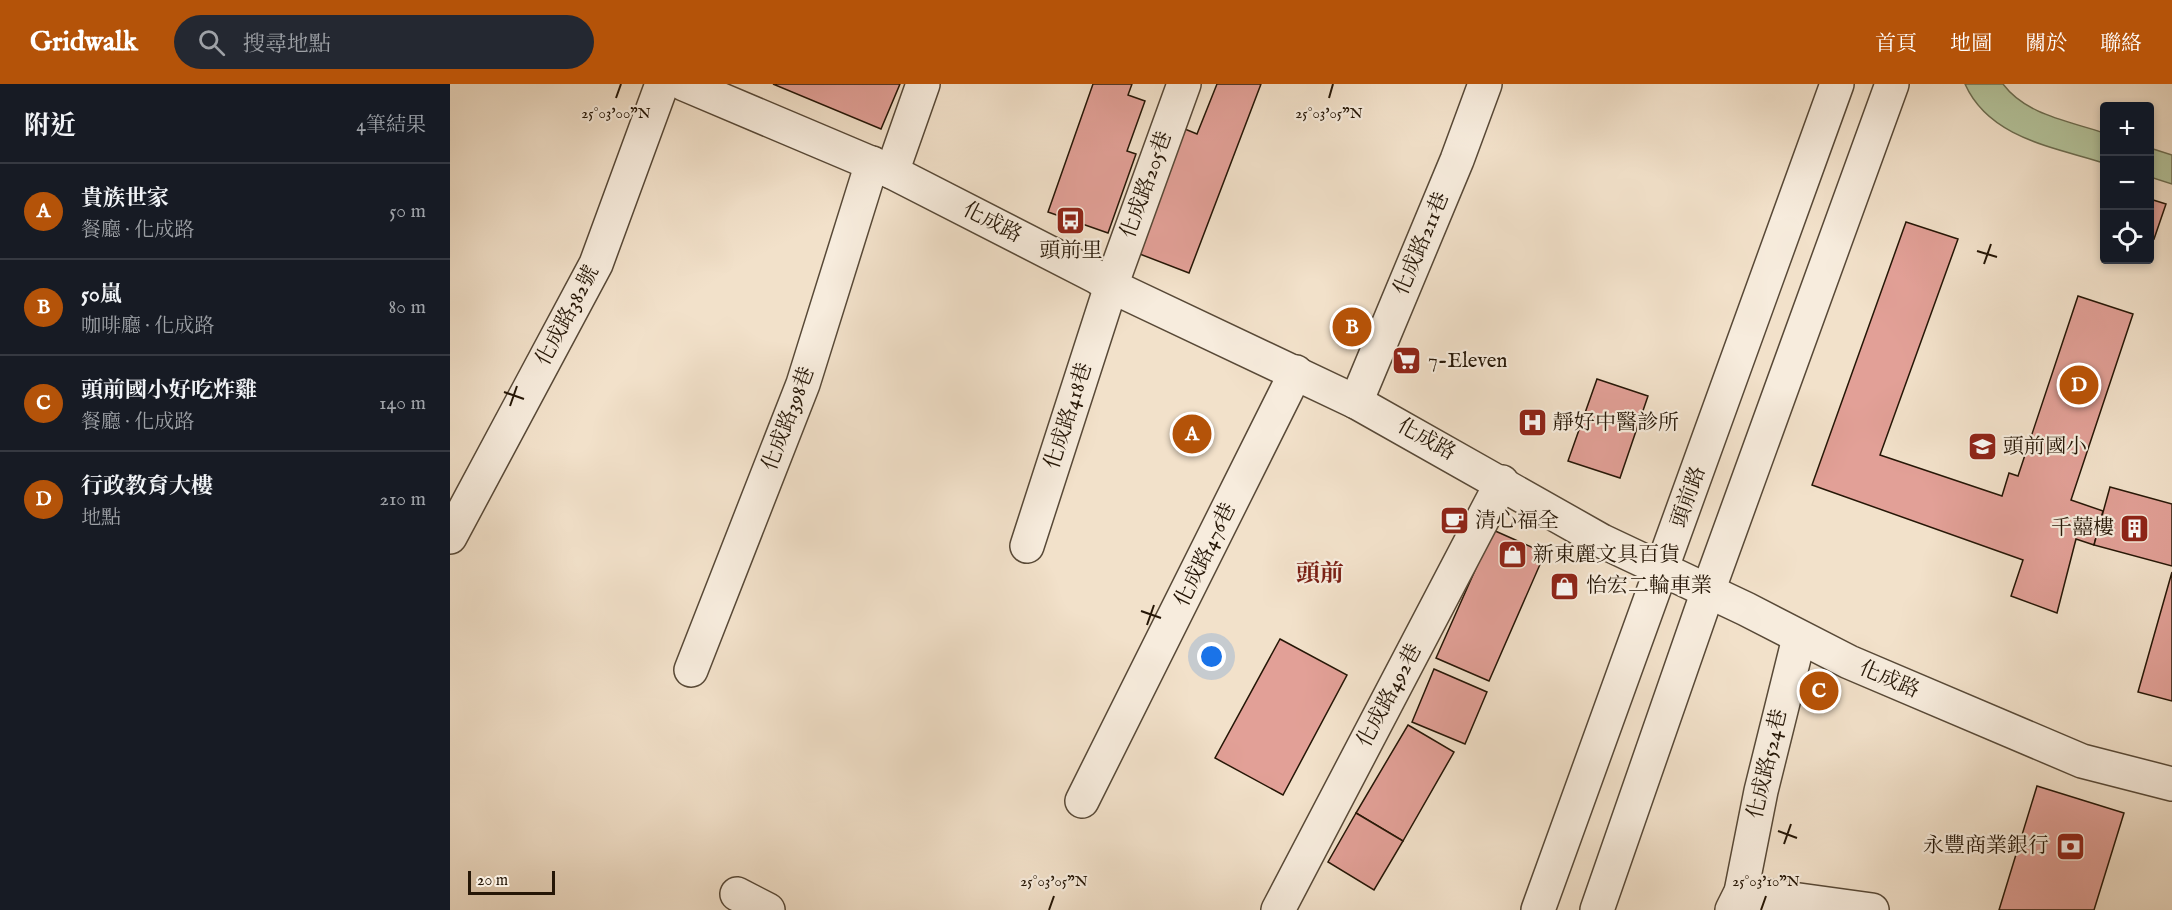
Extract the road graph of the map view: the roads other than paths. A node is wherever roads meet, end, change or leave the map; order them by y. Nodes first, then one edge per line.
1 (662, 84) edge
2 (684, 84) edge
3 (923, 84) edge
4 (1184, 84) edge
5 (1485, 84) edge
6 (1837, 84) edge
7 (1892, 84) edge
8 (882, 167) junction
9 (1111, 286) junction
10 (1296, 372) junction
11 (1356, 402) junction
12 (1502, 482) junction
13 (450, 537) edge
14 (1027, 546) dead end
15 (1663, 569) junction
16 (1708, 591) junction
17 (1799, 638) junction
18 (691, 670) dead end
19 (2172, 784) edge
20 (1082, 801) dead end
21 (737, 894) dead end
22 (1737, 901) edge
23 (1606, 908) edge
24 (768, 910) edge
25 (1278, 910) edge
26 (1538, 910) edge
27 (1872, 910) edge

1 - 13 street, 化成路382號
2 - 8 street, 化成路
3 - 8 street, 化成路398巷
4 - 9 street, 化成路205巷
5 - 11 street, 化成路211巷
6 - 15 street, 頭前路
7 - 16 street
8 - 9 street, 化成路
8 - 18 street, 化成路398巷
9 - 10 street, 化成路
9 - 14 street, 化成路418巷
10 - 11 street, 化成路
10 - 20 street, 化成路476巷
11 - 12 street, 化成路
12 - 15 street, 化成路
12 - 25 street, 化成路492巷
15 - 16 street, 化成路
15 - 26 street, 頭前路
16 - 17 street, 化成路
16 - 23 street
17 - 19 street, 化成路
17 - 22 street, 化成路524巷
21 - 24 street
22 - 27 street

